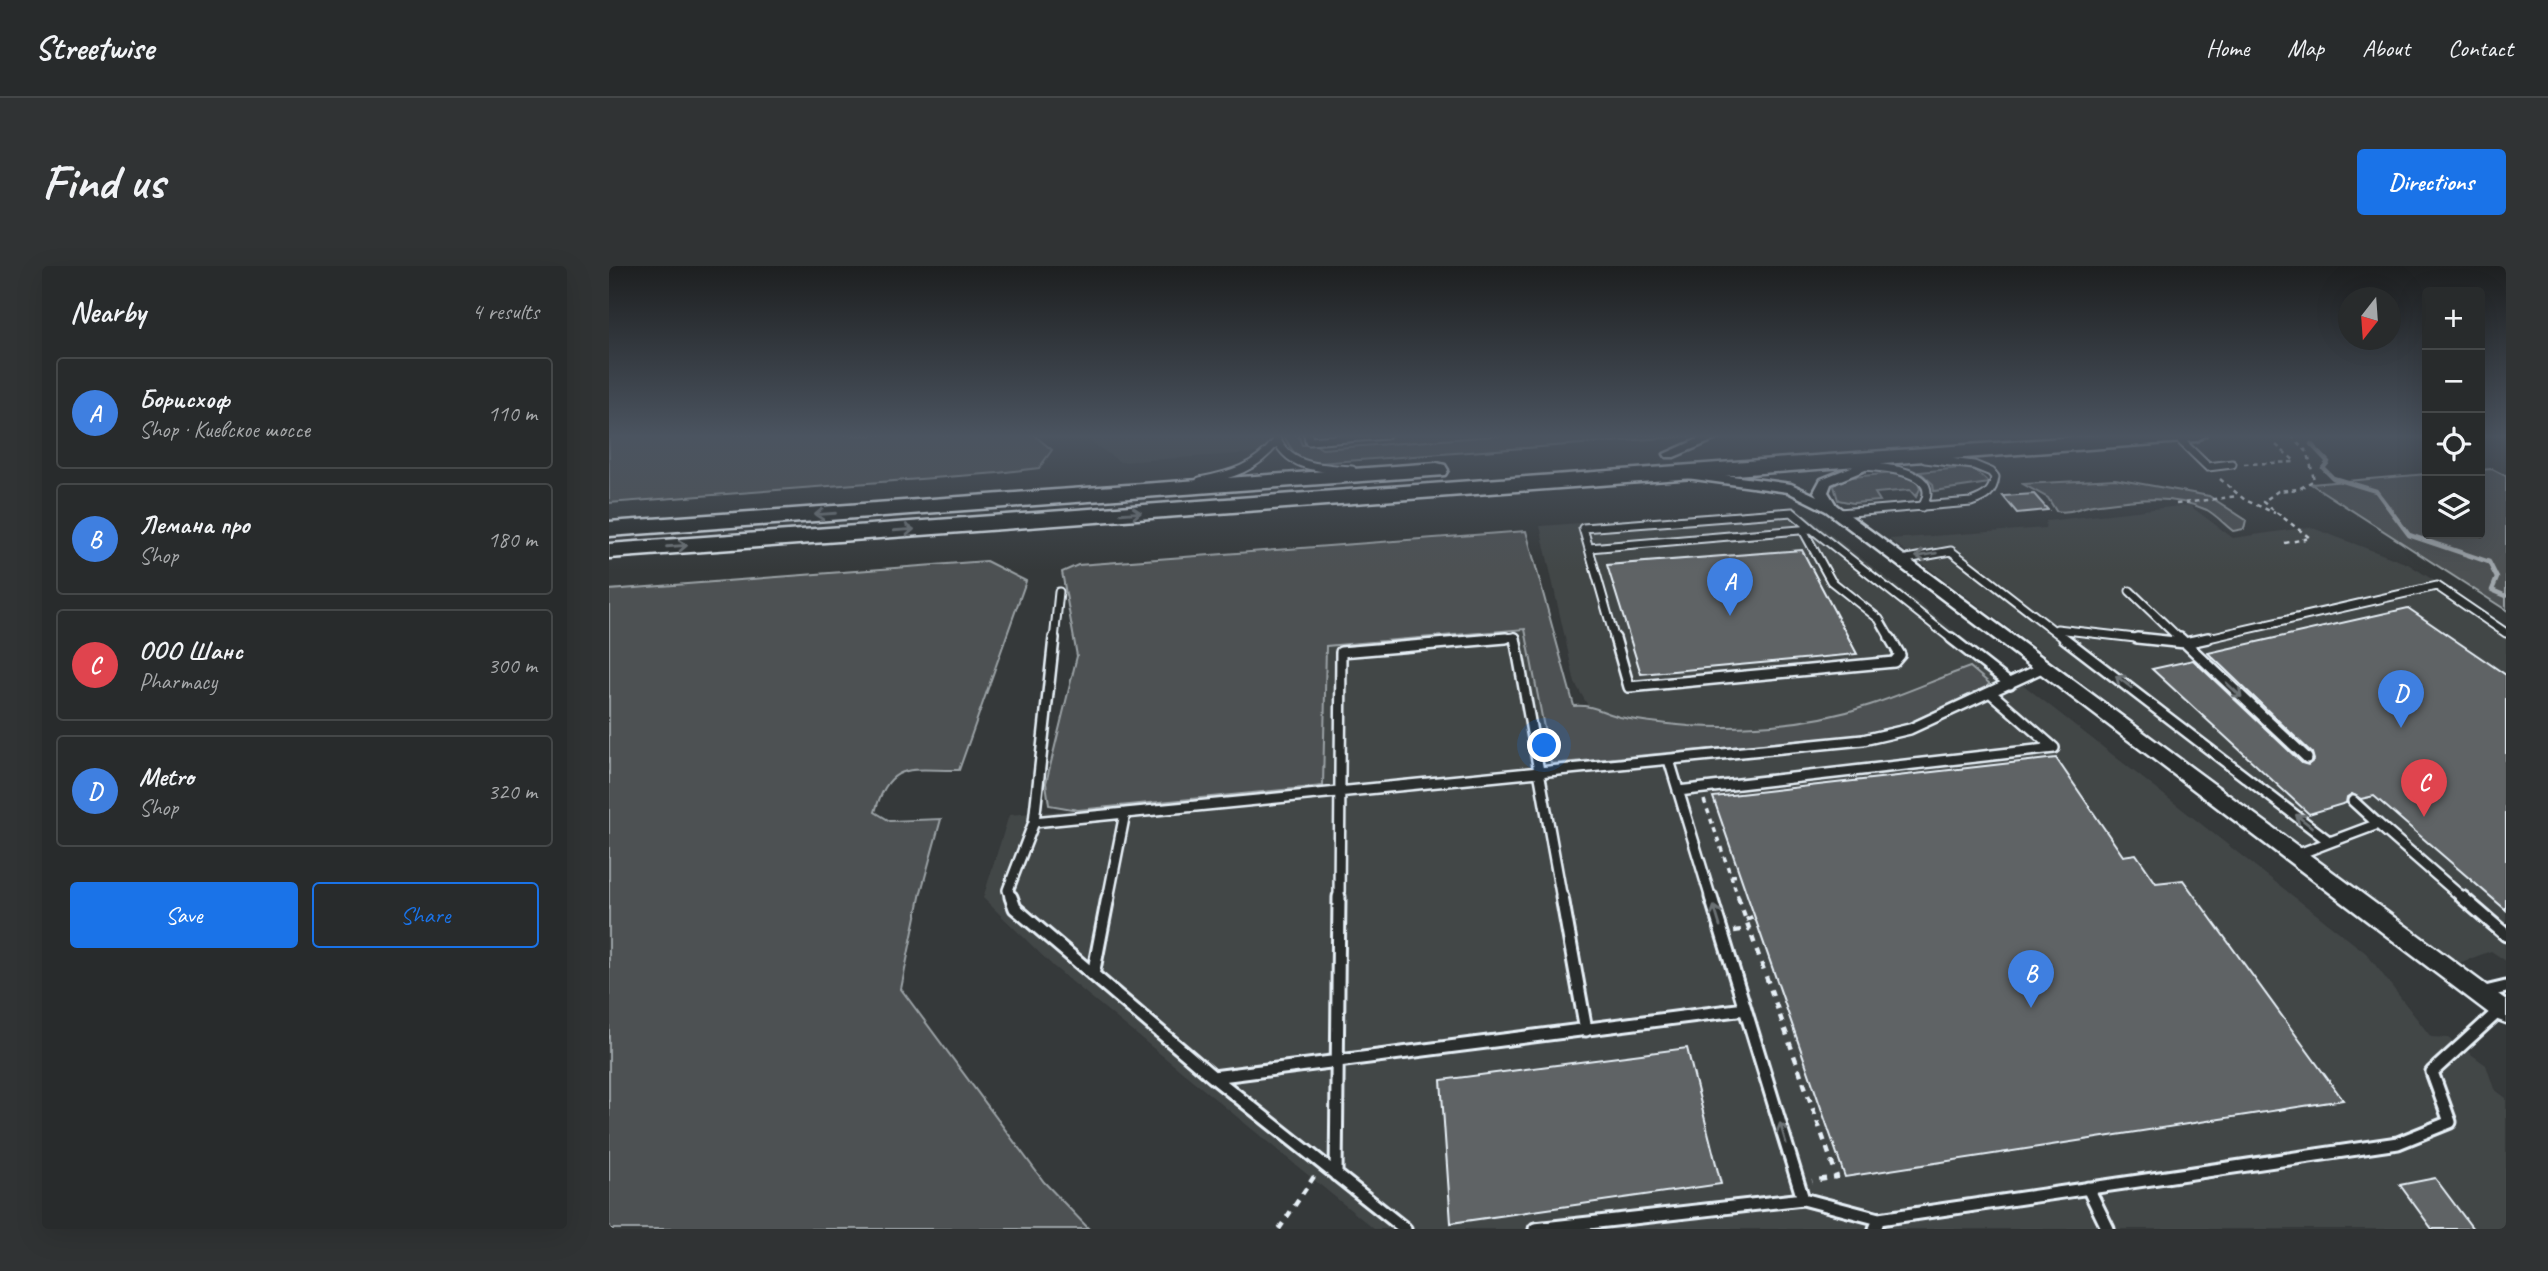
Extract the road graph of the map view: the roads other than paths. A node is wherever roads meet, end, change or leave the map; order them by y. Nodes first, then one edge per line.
1 (1202, 480) edge
2 (1296, 480) edge
3 (1480, 480) edge
4 (1752, 480) edge
5 (1828, 480) edge
6 (1920, 480) edge
7 (1994, 480) edge
8 (1163, 489) junction
9 (1922, 507) junction
10 (1835, 511) junction
11 (609, 529) edge
12 (1807, 530) junction
13 (1589, 548) junction
14 (609, 551) edge
15 (1901, 560) junction
16 (2130, 591) dead end
17 (1059, 592) dead end
18 (2055, 628) junction
19 (2506, 633) edge
20 (2185, 643) junction
21 (2044, 667) junction
22 (2010, 684) junction
23 (1991, 693) junction
24 (2307, 758) dead end
25 (1669, 760) junction
26 (1539, 772) junction
27 (1678, 790) junction
28 (1340, 792) junction
29 (2353, 802) dead end
30 (1125, 813) junction
31 (1034, 822) junction
32 (2378, 824) junction
33 (2330, 842) junction
34 (2295, 855) junction
35 (2506, 935) edge
36 (1094, 975) junction
37 (2506, 987) edge
38 (2479, 993) junction
39 (1745, 1009) junction
40 (2503, 1011) edge
41 (1585, 1030) junction
42 (1338, 1061) junction
43 (1213, 1077) junction
44 (1336, 1175) junction
45 (2088, 1188) junction
46 (1803, 1199) junction
47 (1877, 1224) edge
48 (1405, 1229) edge
49 (1535, 1229) edge
50 (2108, 1229) edge

1 - 8 lane
2 - 8 highway
14 -> 3 highway
4 - 10 street
5 - 10 street
6 - 9 lane
7 - 9 lane
8 -> 11 highway
9 - 10 lane
10 - 15 street
12 - 13 lane
12 - 13 lane
12 - 13 lane
12 - 22 lane
18 -> 15 lane
15 - 21 street
16 - 20 lane
17 - 31 lane
18 - 20 lane
33 -> 18 lane
19 - 20 lane
20 -> 24 lane
21 - 22 lane
21 - 34 street
22 - 23 lane
23 - 25 lane
23 - 27 lane
25 - 26 lane
25 - 27 lane
26 - 28 lane
26 - 28 lane
26 - 41 lane
39 -> 27 lane
28 - 30 lane
28 - 42 lane
29 - 32 lane
30 - 31 lane
30 - 36 lane
31 - 36 lane
32 - 33 lane
32 - 35 lane
33 - 34 lane
34 - 38 street
36 - 43 lane
37 - 38 lane
38 - 40 street
39 - 41 lane
46 -> 39 lane
40 - 45 lane
41 - 42 lane
42 - 43 lane
42 - 44 lane
43 - 44 lane
44 - 48 lane
45 - 47 lane
45 - 50 lane
46 - 47 lane
46 - 49 lane

